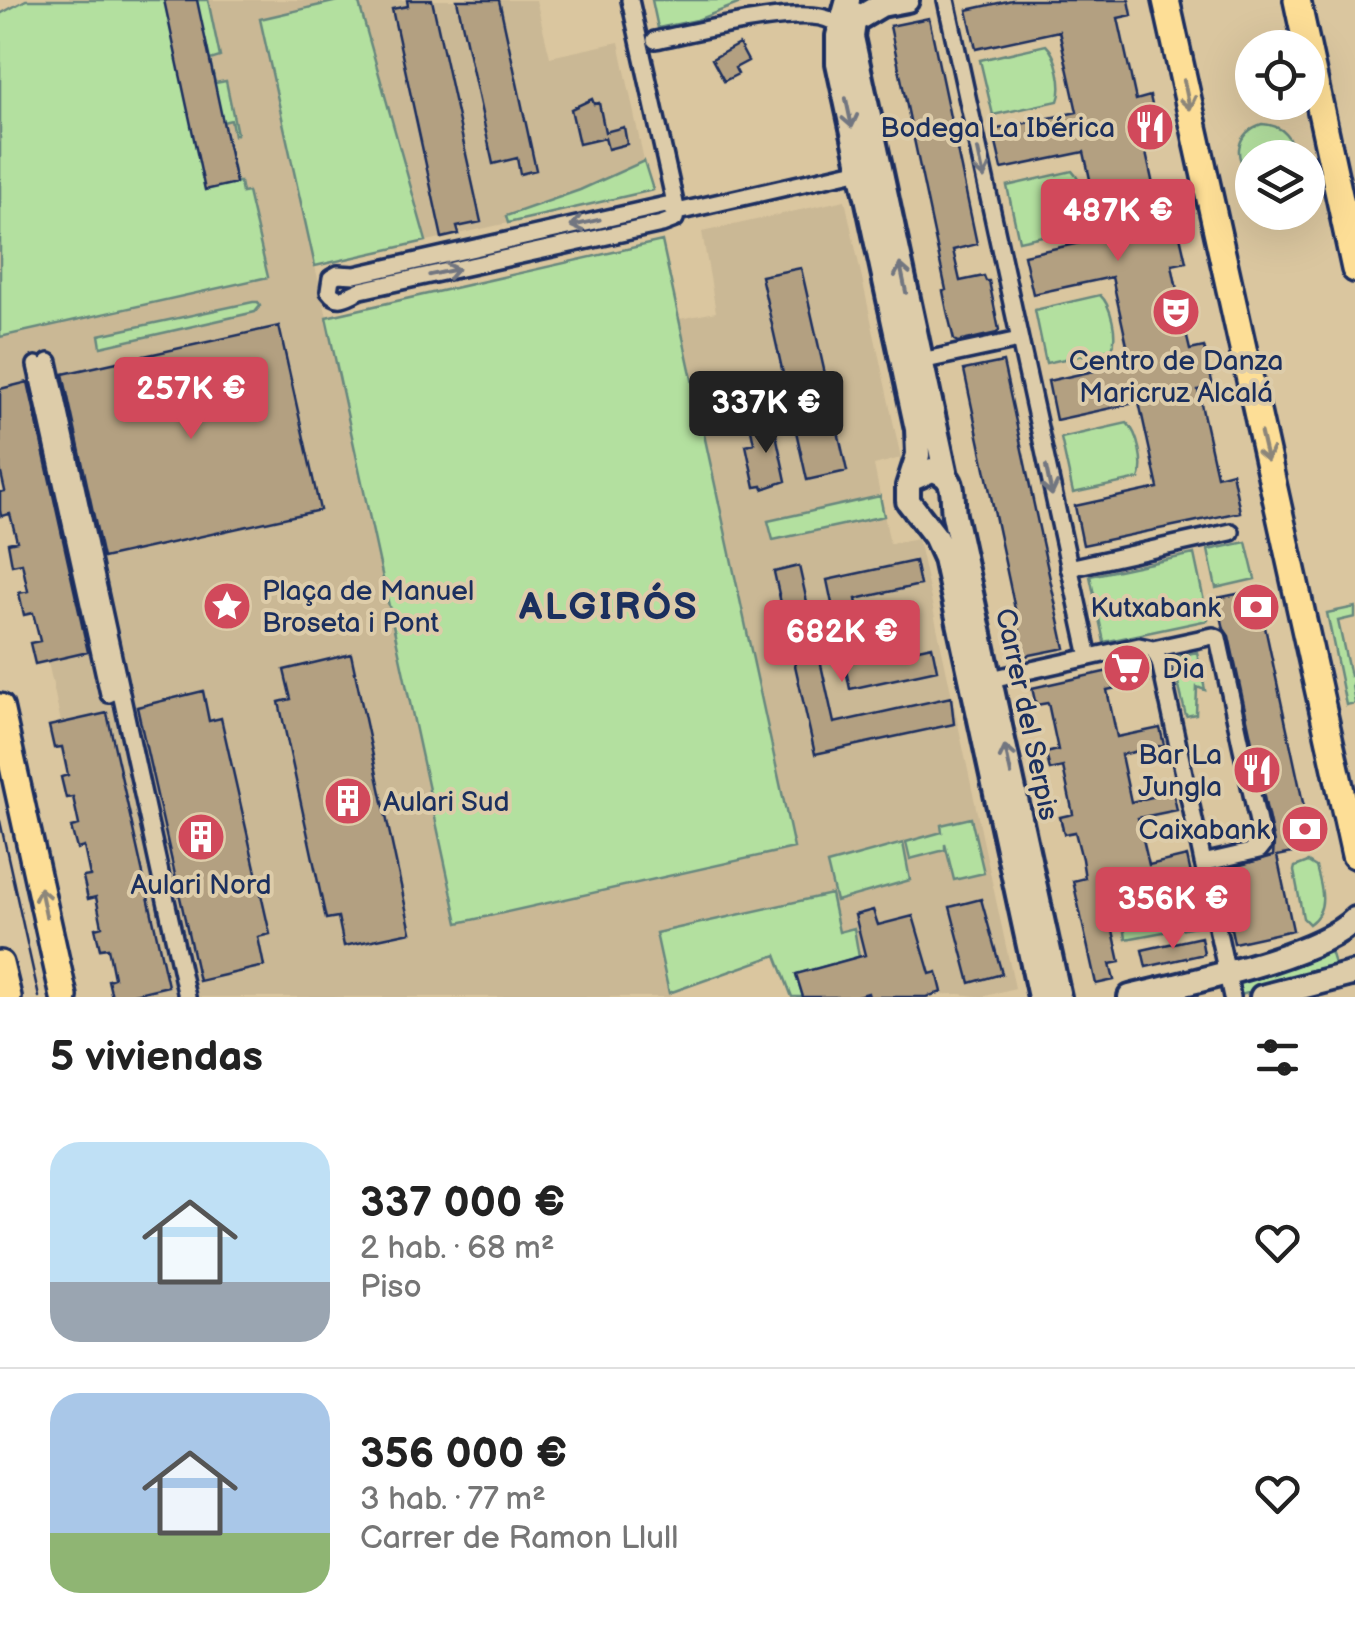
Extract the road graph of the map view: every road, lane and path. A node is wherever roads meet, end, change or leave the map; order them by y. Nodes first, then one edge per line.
1 (630, 0) edge
2 (907, 0) edge
3 (946, 0) edge
4 (1166, 0) edge
5 (1297, 0) edge
6 (876, 3) edge
7 (848, 10) edge
8 (655, 40) dead end
9 (861, 170) junction
10 (677, 212) junction
11 (1354, 259) edge
12 (1019, 340) junction
13 (921, 361) junction
14 (946, 476) junction
15 (912, 479) junction
16 (953, 502) junction
17 (918, 514) junction
18 (1232, 532) dead end
19 (1069, 568) junction
20 (1150, 648) junction
21 (1089, 657) junction
22 (991, 679) junction
23 (109, 694) dead end
24 (0, 708) edge
25 (1355, 855) edge
26 (1203, 863) junction
27 (1355, 919) edge
28 (0, 964) edge
29 (1355, 973) edge
30 (1217, 982) edge
31 (8, 997) edge
32 (64, 997) edge
33 (187, 997) edge
34 (1040, 997) edge
35 (1059, 997) edge
36 (1130, 997) edge
37 (1232, 997) edge
38 (1262, 997) edge

1 - 10 street
2 - 6 street
3 -> 12 street
4 -> 25 main road
5 - 11 main road
6 - 7 street
7 - 8 street
7 -> 9 street
13 -> 7 street
9 - 10 street
9 - 15 street
10 -> 10 street
12 - 13 street
12 -> 19 street
13 - 14 street
14 - 15 street
14 - 16 street
15 - 17 street
16 - 17 street
16 - 22 street, Carrer del Serpis
17 - 34 street, Carrer del Serpis
18 - 19 street
19 - 21 street
20 - 21 street
20 - 26 street
20 - 26 street
21 - 22 street
35 -> 22 street, Carrer del Serpis
23 - 33 street
32 -> 24 main road
26 - 30 street
27 - 30 street
28 - 31 main road
29 - 38 street
30 - 36 street
30 - 37 street

